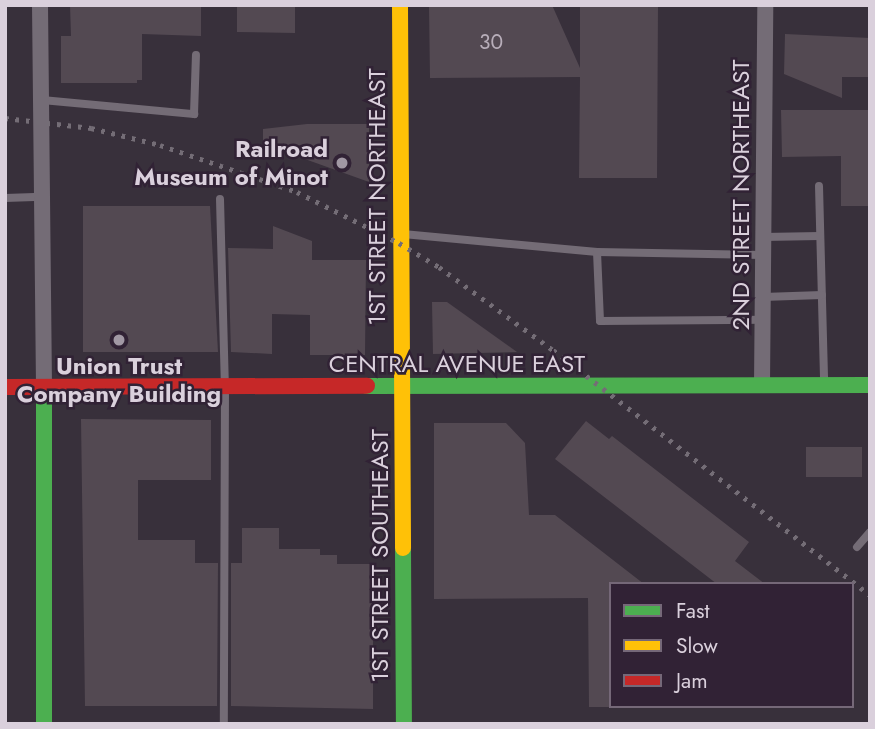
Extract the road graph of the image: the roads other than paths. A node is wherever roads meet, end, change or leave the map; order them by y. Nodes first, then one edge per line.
1 (40, 5) edge
2 (400, 5) edge
3 (765, 5) edge
4 (196, 55) dead end
5 (42, 100) junction
6 (819, 186) dead end
7 (42, 197) junction
8 (5, 198) edge
9 (220, 199) dead end
10 (400, 234) junction
11 (820, 236) junction
12 (763, 237) junction
13 (597, 252) junction
14 (763, 256) junction
15 (822, 295) junction
16 (763, 297) junction
17 (763, 320) junction
18 (762, 385) junction
19 (825, 385) junction
20 (870, 385) edge
21 (5, 387) edge
22 (44, 387) junction
23 (225, 387) junction
24 (401, 388) junction
25 (870, 532) edge
26 (858, 547) dead end
27 (44, 724) edge
28 (224, 724) edge
29 (404, 724) edge

1 - 5 street
2 - 10 street, 1ST STREET NORTHEAST
3 - 12 street, 2ND STREET NORTHEAST
4 - 5 lane
5 - 7 street
6 - 11 lane
7 - 8 lane
7 - 22 street
9 - 23 lane
10 - 13 lane
10 - 24 street, 1ST STREET NORTHEAST
11 - 12 lane
11 - 15 lane
12 - 14 street, 2ND STREET NORTHEAST
13 - 14 lane
13 - 17 lane
14 - 16 street, 2ND STREET NORTHEAST
15 - 16 lane
15 - 19 lane
16 - 17 street, 2ND STREET NORTHEAST
17 - 18 street, 2ND STREET NORTHEAST
18 - 19 street, CENTRAL AVENUE EAST
18 - 24 street, CENTRAL AVENUE EAST
19 - 20 street, CENTRAL AVENUE EAST
21 - 22 street, CENTRAL AVENUE EAST
22 - 23 street, CENTRAL AVENUE EAST
22 - 27 street
23 - 24 street, CENTRAL AVENUE EAST
23 - 28 lane
24 - 29 street, 1ST STREET SOUTHEAST
25 - 26 lane

